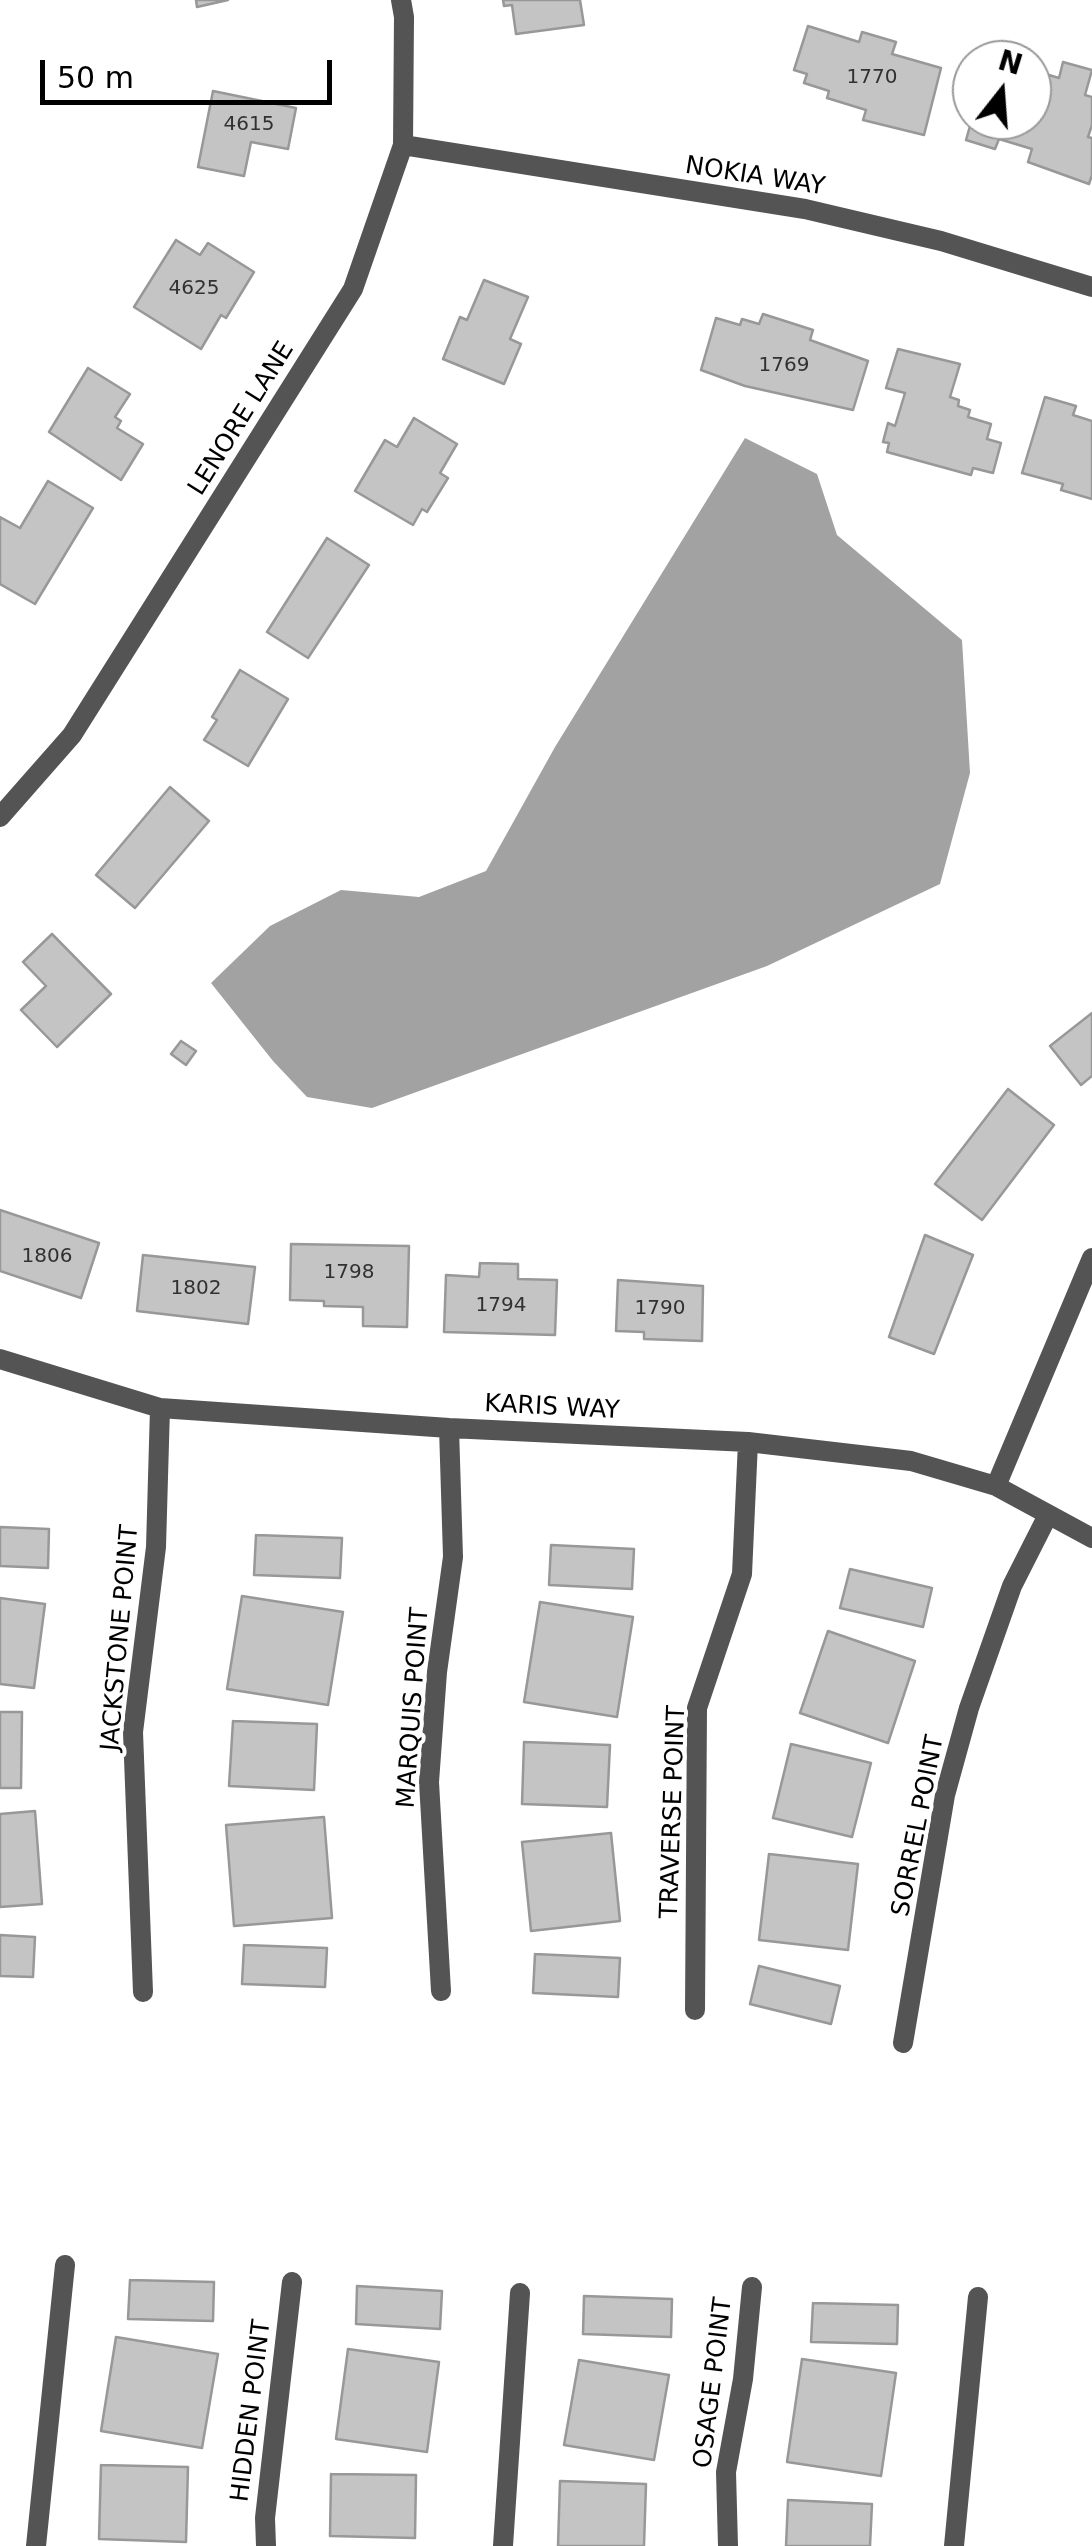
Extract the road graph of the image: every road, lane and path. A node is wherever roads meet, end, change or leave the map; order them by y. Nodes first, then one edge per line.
1 (401, 0) edge
2 (404, 146) junction
3 (1092, 287) edge
4 (0, 816) edge
5 (1092, 1258) edge
6 (0, 1359) edge
7 (160, 1408) junction
8 (450, 1428) junction
9 (748, 1442) junction
10 (996, 1486) junction
11 (1048, 1514) junction
12 (1092, 1538) edge
13 (441, 1991) dead end
14 (143, 1992) dead end
15 (695, 2010) dead end
16 (904, 2042) dead end
17 (65, 2266) dead end
18 (292, 2282) dead end
19 (752, 2287) dead end
20 (520, 2293) dead end
21 (978, 2297) dead end
22 (36, 2546) edge
23 (266, 2546) edge
24 (502, 2546) edge
25 (728, 2546) edge
26 (954, 2546) edge

1 - 2 street, LENORE LANE
2 - 3 street, NOKIA WAY
2 - 4 street, LENORE LANE
5 - 10 street
6 - 7 street, KARIS WAY
7 - 8 street, KARIS WAY
7 - 14 street, JACKSTONE POINT
8 - 9 street, KARIS WAY
8 - 13 street, MARQUIS POINT
9 - 10 street, KARIS WAY
9 - 15 street, TRAVERSE POINT
10 - 11 street, KARIS WAY
11 - 12 street, KARIS WAY
11 - 16 street, SORREL POINT
17 - 22 street
18 - 23 street, HIDDEN POINT
19 - 25 street, OSAGE POINT
20 - 24 street
21 - 26 street

